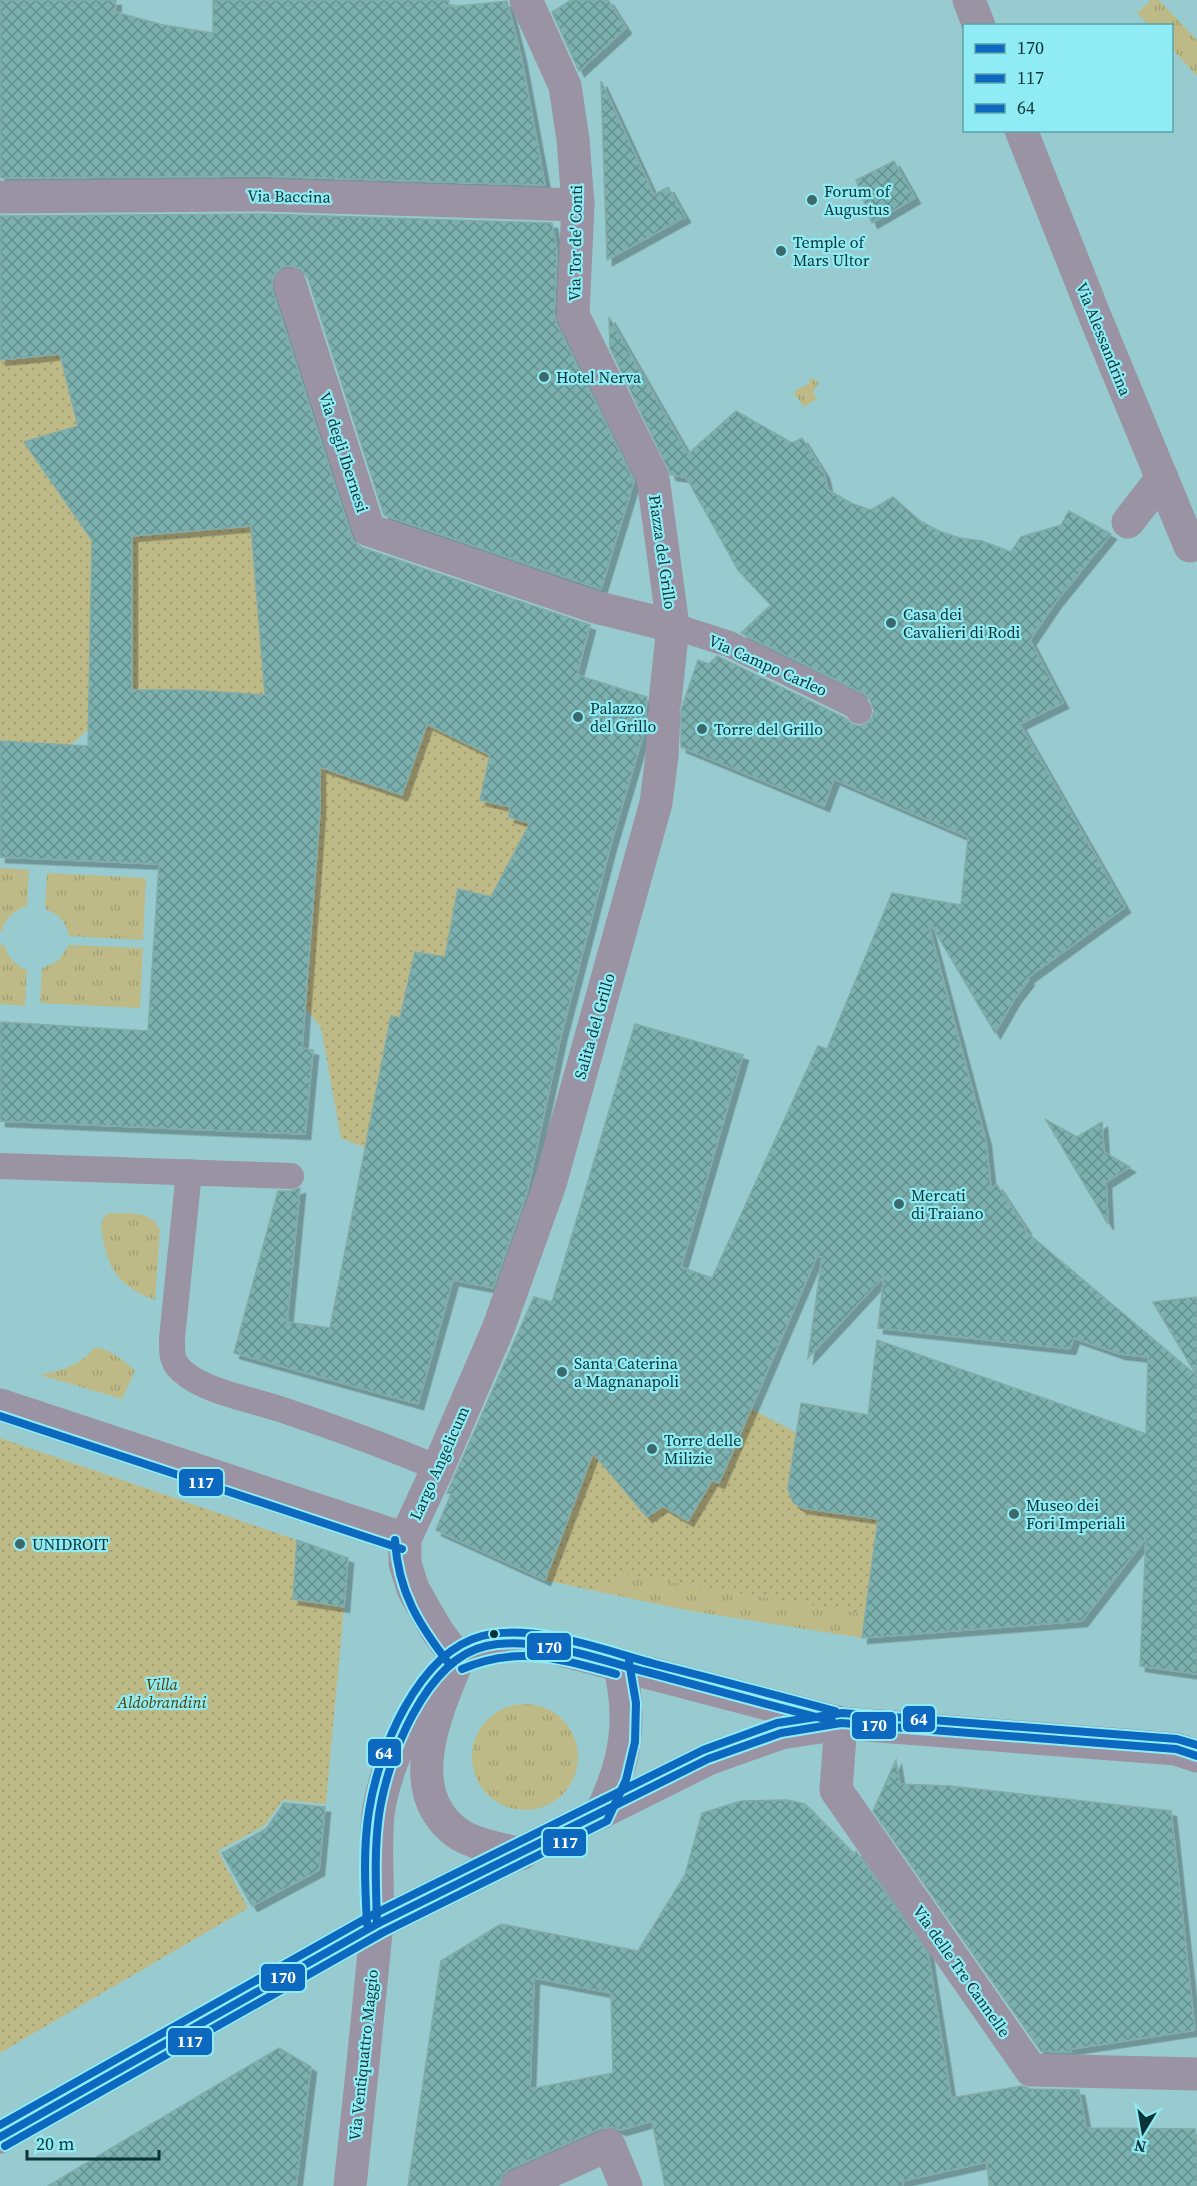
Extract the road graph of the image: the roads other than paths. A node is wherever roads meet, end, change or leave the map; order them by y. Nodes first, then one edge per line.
1 (526, 0) edge
2 (969, 0) edge
3 (979, 24) edge
4 (1022, 132) edge
5 (0, 197) edge
6 (579, 205) junction
7 (291, 284) dead end
8 (653, 478) joint
9 (1162, 478) junction
10 (1128, 522) dead end
11 (1190, 546) dead end
12 (595, 607) joint
13 (673, 626) junction
14 (859, 706) dead end
15 (665, 709) joint
16 (0, 1166) edge
17 (189, 1172) junction
18 (291, 1176) dead end
19 (498, 1329) joint
20 (0, 1405) edge
21 (438, 1468) junction
22 (405, 1539) junction
23 (458, 1659) junction
24 (619, 1664) junction
25 (841, 1724) junction
26 (1197, 1756) edge
27 (601, 1813) junction
28 (521, 1854) junction
29 (377, 1924) junction
30 (1197, 2074) edge
31 (0, 2137) edge
32 (350, 2186) edge
33 (517, 2186) edge
34 (626, 2186) edge

1 - 6 street, Via Tor de' Conti
2 - 3 street
4 - 9 street, Via Alessandrina
5 - 6 street, Via Baccina
6 - 8 street, Via Tor de' Conti
7 - 12 street, Via degli Ibernesi
8 - 13 street, Piazza del Grillo
9 - 10 street
9 - 11 street, Via Alessandrina
12 - 13 street, Piazza del Grillo
13 - 14 lane, Via Campo Carleo
13 - 15 street, Piazza del Grillo
15 - 19 street, Salita del Grillo
16 - 17 lane
17 - 18 lane
17 - 21 lane
19 - 21 street, Largo Angelicum
20 - 22 street
21 - 22 street, Largo Angelicum
22 - 23 street, Largo Angelicum
23 - 24 street
23 - 28 street
23 - 29 street, Via Ventiquattro Maggio
24 - 25 street
24 - 27 street
25 - 26 street
25 - 27 street
25 - 30 street, Via delle Tre Cannelle
27 - 28 street
28 - 29 street
29 - 31 street
29 - 32 street, Via Ventiquattro Maggio
33 - 34 street

